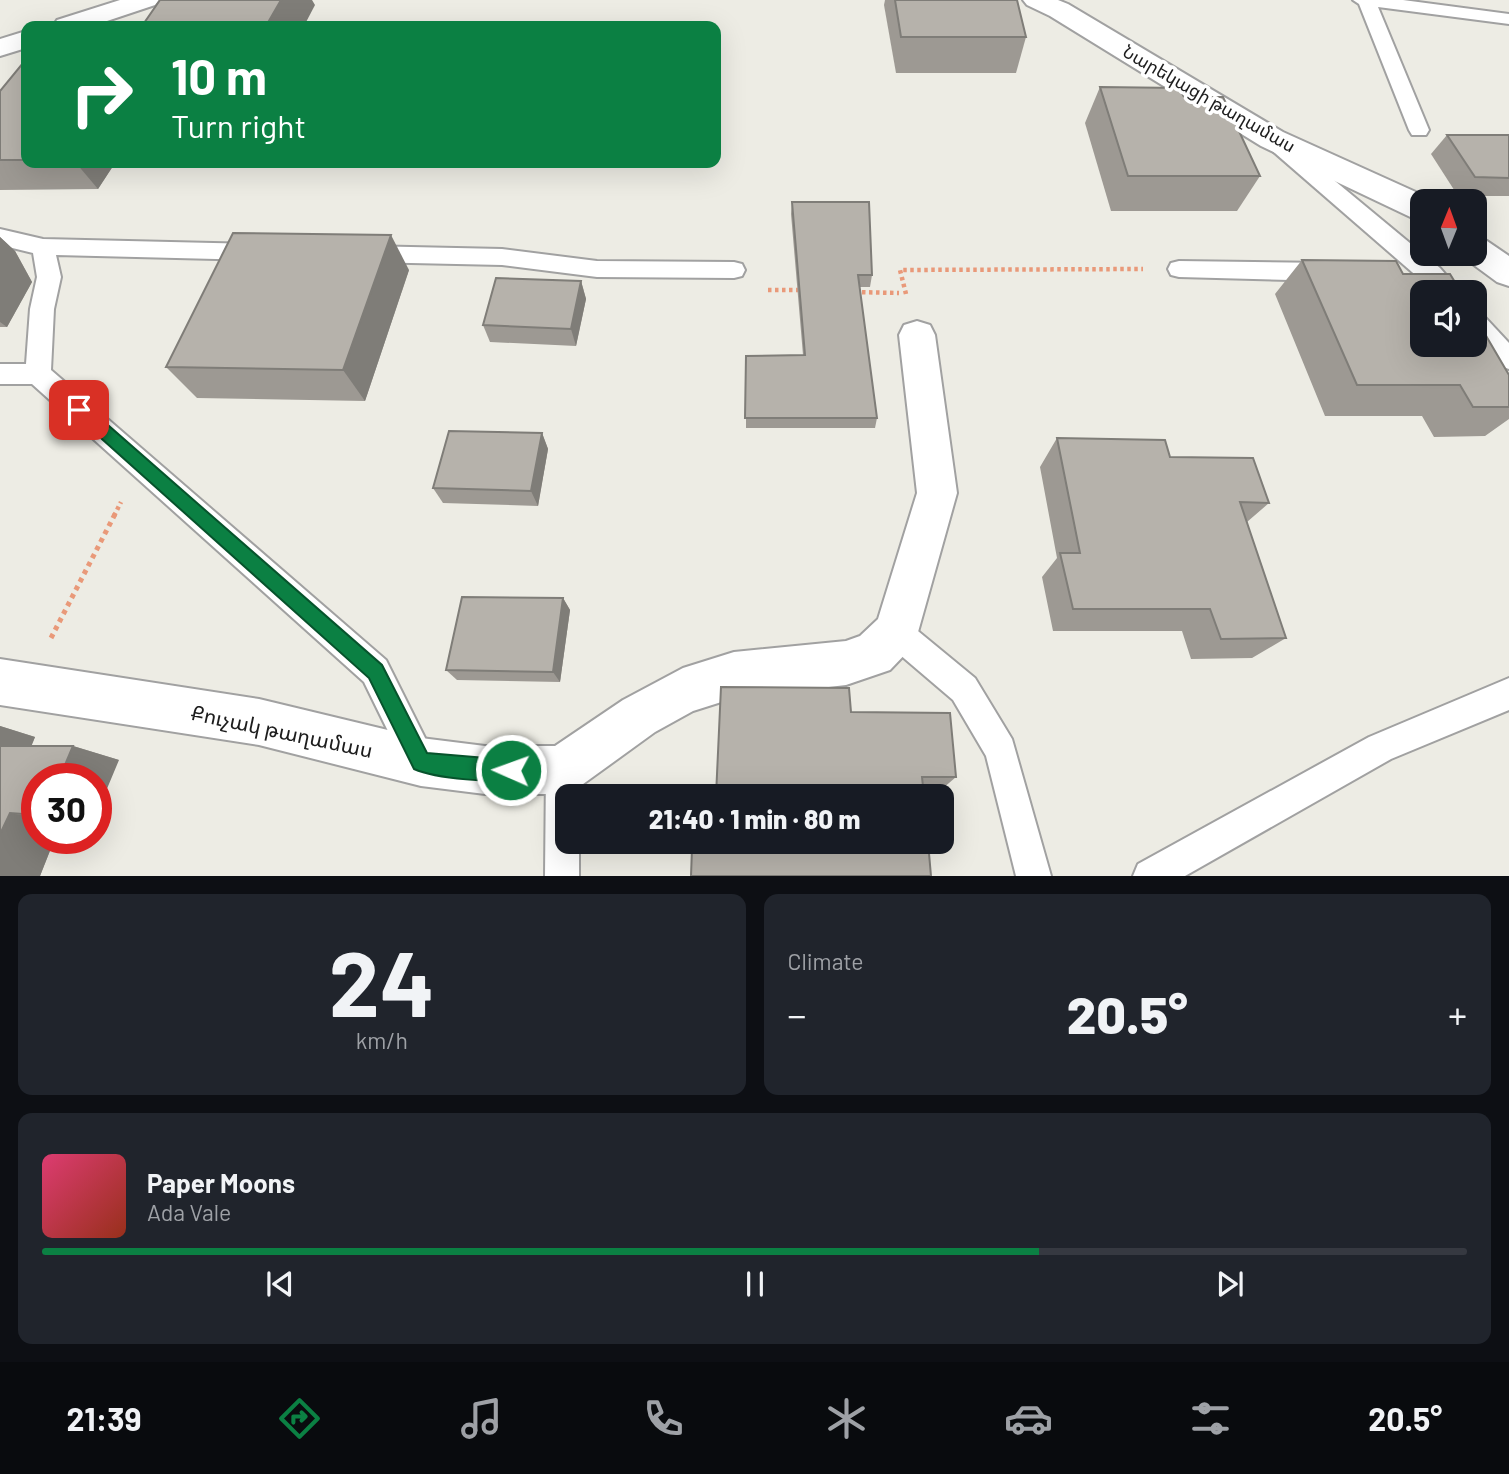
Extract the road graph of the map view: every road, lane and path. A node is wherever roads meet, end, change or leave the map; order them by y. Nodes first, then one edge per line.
1 (146, 0) edge
2 (1036, 0) edge
3 (1365, 1) edge
4 (1509, 19) edge
5 (81, 21) edge
6 (21, 41) edge
7 (0, 48) edge
8 (1419, 130) dead end
9 (1272, 139) junction
10 (1410, 203) edge
11 (0, 237) edge
12 (43, 247) junction
13 (288, 252) edge
14 (342, 253) edge
15 (1488, 258) edge
16 (1179, 269) joint
17 (734, 270) joint
18 (1352, 273) edge
19 (1509, 273) edge
20 (1392, 274) edge
21 (1432, 275) junction
22 (1437, 280) edge
23 (804, 290) edge
24 (842, 291) edge
25 (906, 293) junction
26 (917, 335) joint
27 (1487, 335) edge
28 (1509, 359) edge
29 (0, 374) edge
30 (38, 374) junction
31 (141, 464) junction
32 (896, 632) junction
33 (13, 684) edge
34 (1509, 694) edge
35 (421, 762) junction
36 (562, 770) junction
37 (562, 876) edge
38 (1034, 876) edge
39 (1150, 876) edge

1 - 5 street
2 - 9 street, Նարեկացի թաղամաս
3 - 4 lane
3 - 8 lane
6 - 7 street
9 - 10 street, Նարեկացի թաղամաս
9 - 21 lane
11 - 12 lane
12 - 13 lane
12 - 30 lane
14 - 17 lane
15 - 19 street
16 - 18 lane
16 - 25 path
17 - 23 path
20 - 21 lane
21 - 22 lane
24 - 25 path
25 - 26 path
26 - 32 street
27 - 28 lane
29 - 30 lane
30 - 31 lane
31 - 33 path
31 - 35 lane
32 - 36 street
32 - 38 lane
33 - 35 street, Քուչակ թաղամաս
34 - 39 lane
35 - 36 street, Քուչակ թաղամաս
36 - 37 lane

